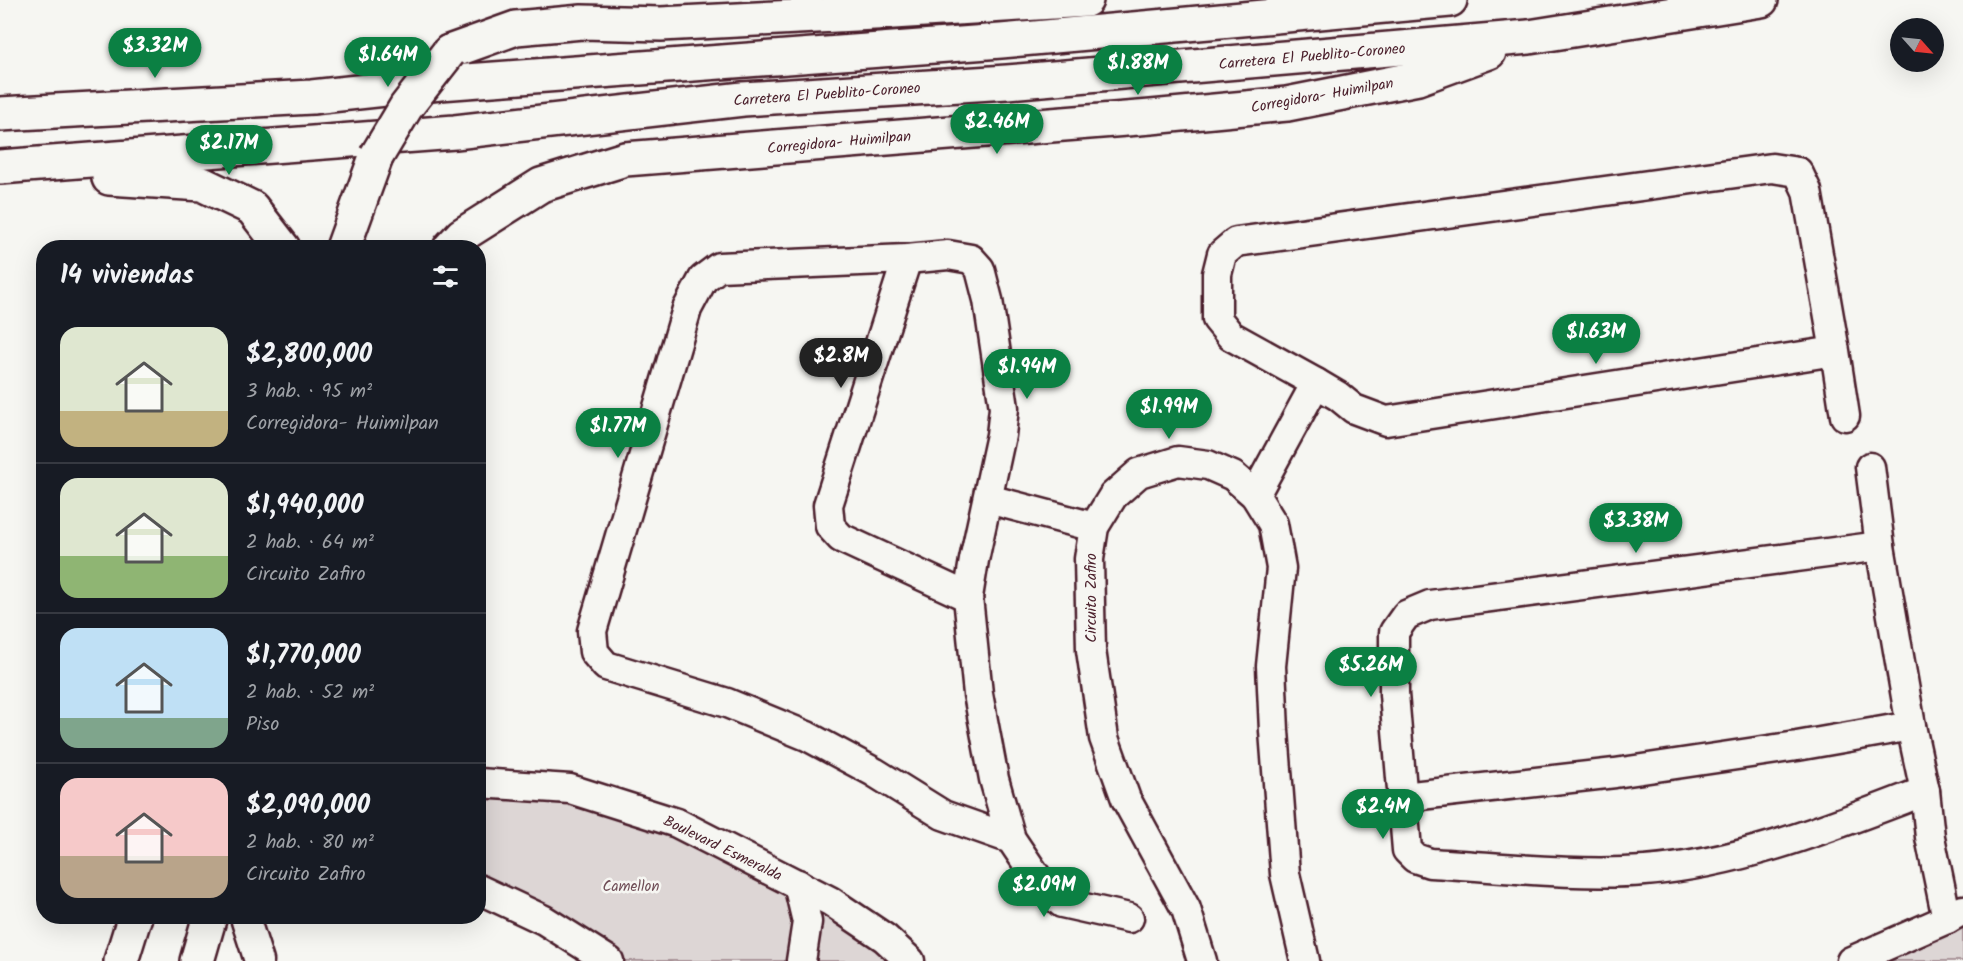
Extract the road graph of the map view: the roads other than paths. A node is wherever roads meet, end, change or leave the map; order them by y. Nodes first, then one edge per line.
1 (1086, 0) edge
2 (1270, 0) edge
3 (1450, 0) edge
4 (1761, 0) edge
5 (1408, 4) junction
6 (1529, 37) junction
7 (0, 114) edge
8 (0, 167) edge
9 (0, 186) edge
10 (277, 240) edge
11 (346, 240) edge
12 (457, 240) edge
13 (907, 259) junction
14 (1835, 351) junction
15 (1316, 383) junction
16 (1845, 416) dead end
17 (1870, 467) dead end
18 (1255, 495) junction
19 (988, 499) junction
20 (1094, 528) junction
21 (1880, 546) junction
22 (968, 597) junction
23 (1911, 726) junction
24 (486, 784) edge
25 (1925, 791) junction
26 (1403, 797) junction
27 (1011, 839) junction
28 (798, 884) junction
29 (486, 893) edge
30 (1955, 914) edge
31 (1129, 918) dead end
32 (133, 924) edge
33 (208, 924) edge
34 (247, 924) edge
35 (121, 961) edge
36 (197, 961) edge
37 (259, 961) edge
38 (609, 961) edge
39 (801, 961) edge
40 (910, 961) edge
41 (1202, 961) edge
42 (1305, 961) edge
43 (1851, 961) edge

1 - 11 main road, bridge
2 - 5 main road
3 - 5 main road
4 - 6 main road, Carretera El Pueblito-Coroneo
5 - 7 main road
6 - 8 main road, Carretera El Pueblito-Coroneo
6 - 12 main road, Corregidora- Huimilpan
9 - 10 main road
13 - 19 street
13 - 22 street
13 - 27 street
14 - 15 street
14 - 15 street
14 - 16 street
15 - 18 street
17 - 21 street
18 - 20 street, Circuito Zafiro
18 - 42 street, Circuito Zafiro
19 - 20 street
19 - 22 street
20 - 41 street, Circuito Zafiro
21 - 23 street
21 - 26 street
22 - 27 street
23 - 25 street
23 - 26 street
24 - 28 street, Boulevard Esmeralda
25 - 26 street
25 - 30 street
27 - 31 street
28 - 39 street
28 - 40 street, Boulevard Esmeralda
29 - 38 street
30 - 43 street
32 - 35 main road
33 - 36 main road
34 - 37 street

